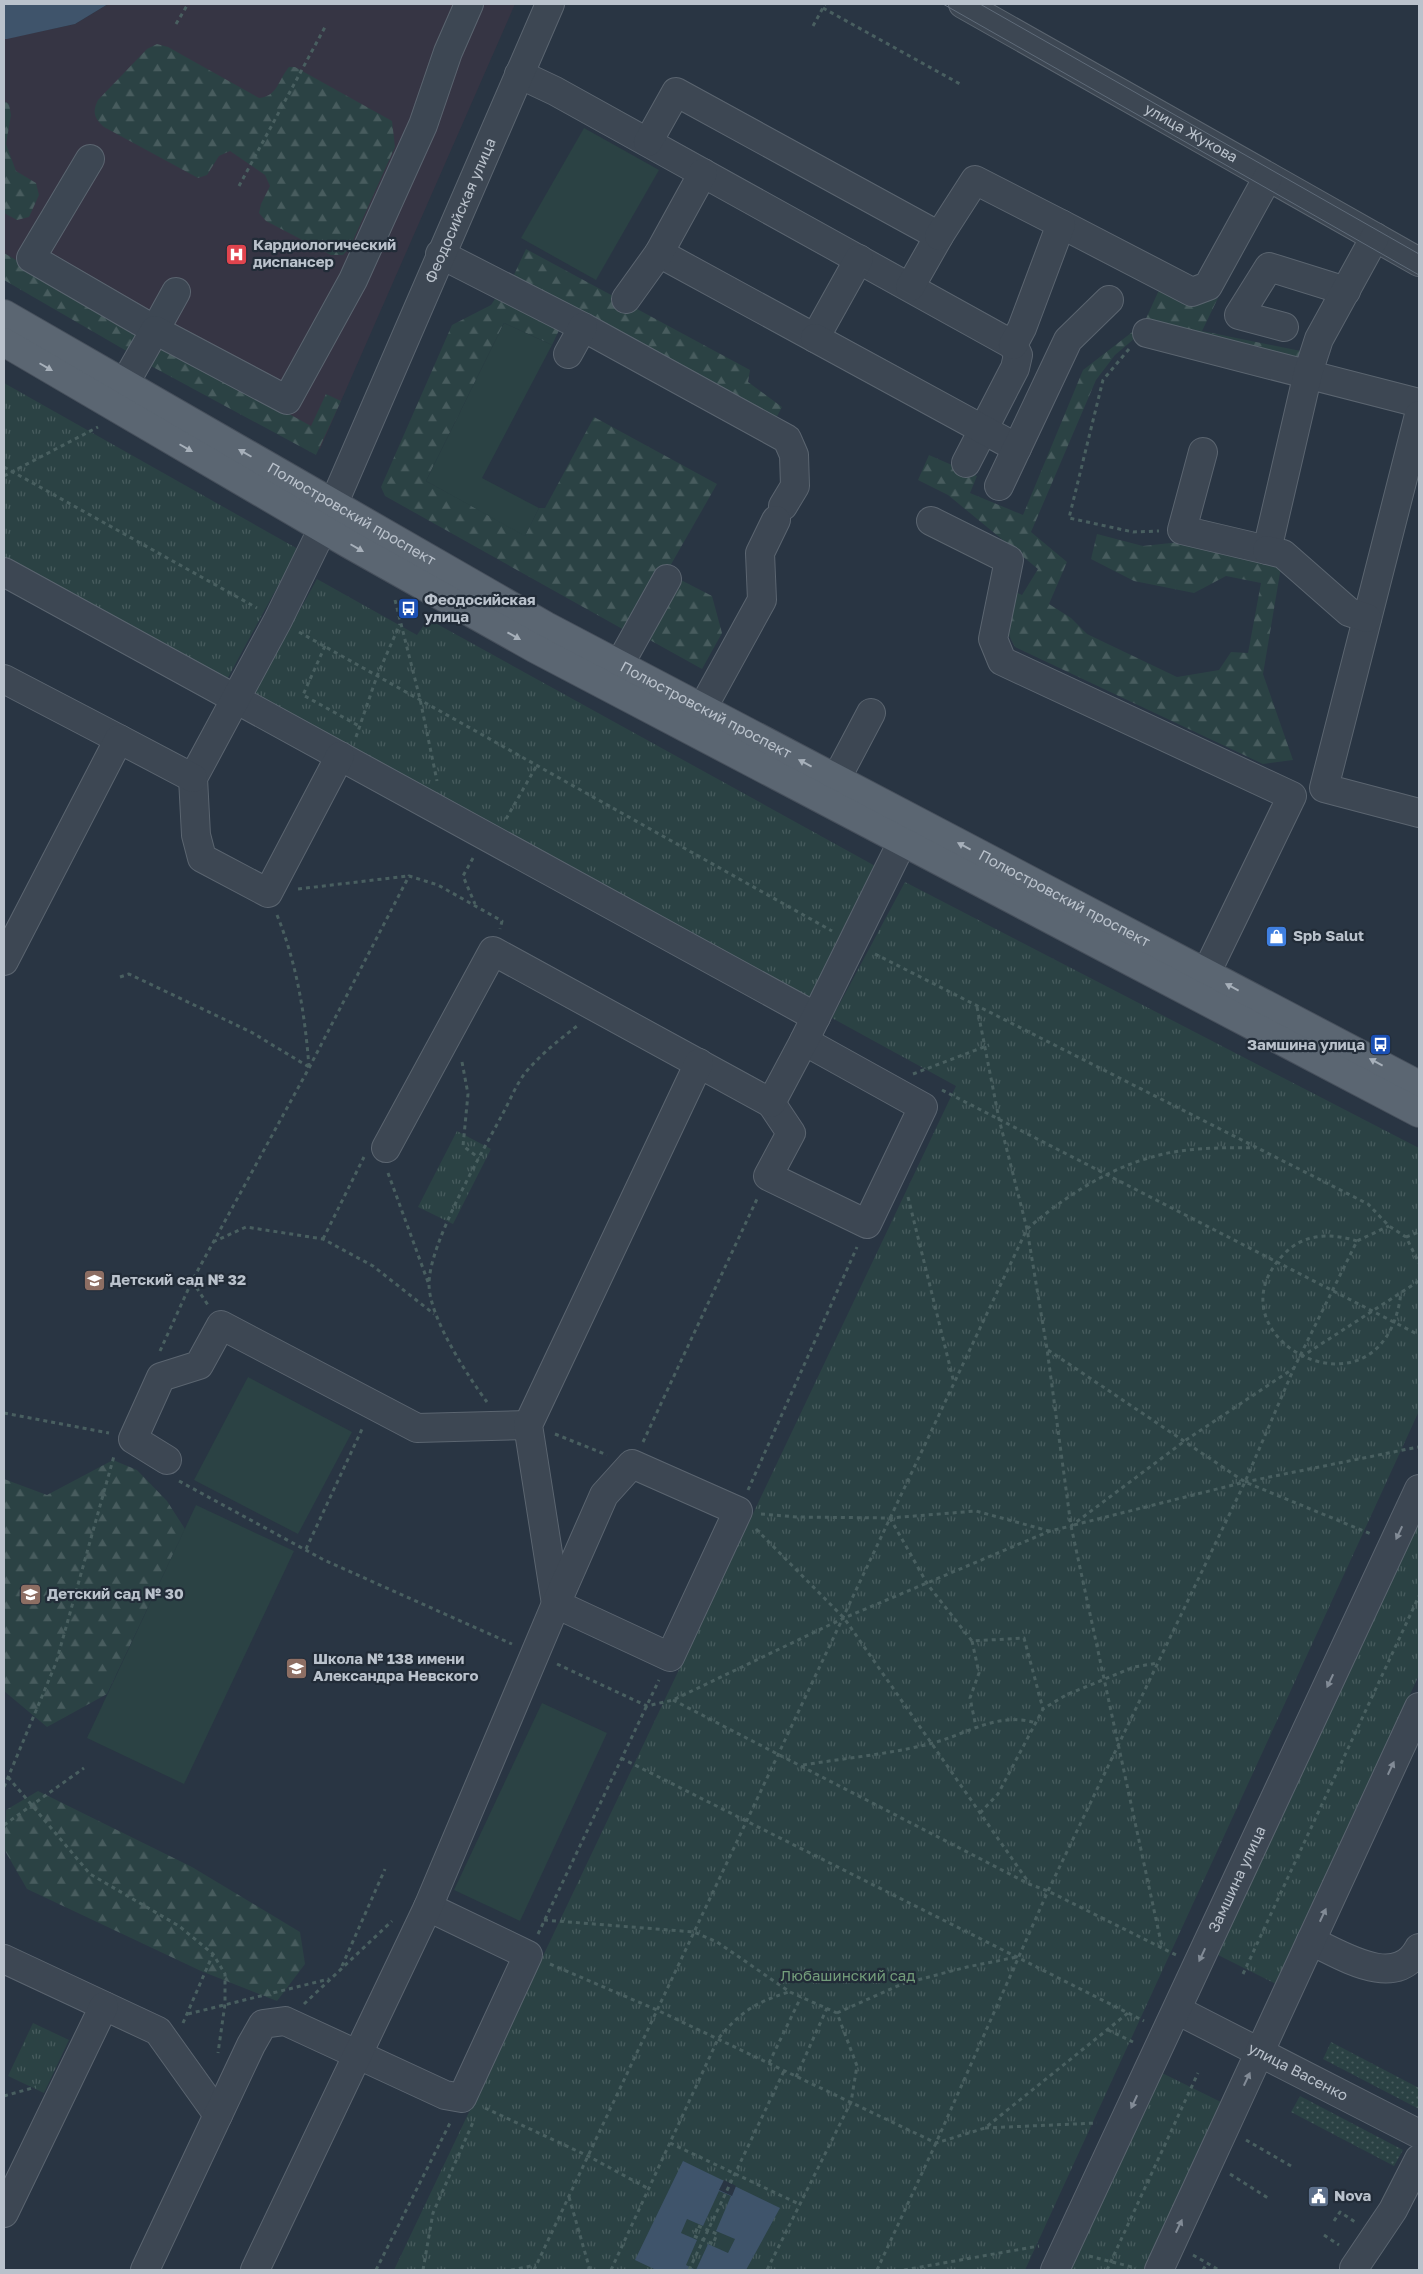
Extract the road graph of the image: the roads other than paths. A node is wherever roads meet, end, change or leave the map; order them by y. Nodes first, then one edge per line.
1 (468, 4) edge
2 (550, 4) edge
3 (963, 4) edge
4 (519, 74) junction
5 (648, 142) junction
6 (90, 158) dead end
7 (703, 173) junction
8 (1268, 177) junction
9 (1060, 224) junction
10 (939, 236) junction
11 (1375, 237) junction
12 (440, 254) junction
13 (659, 254) junction
14 (859, 259) junction
15 (1419, 262) edge
16 (910, 287) junction
17 (1346, 291) junction
18 (176, 292) dead end
19 (626, 299) dead end
20 (1109, 300) dead end
21 (4, 314) edge
22 (583, 327) junction
23 (1284, 327) dead end
24 (155, 330) junction
25 (1147, 333) road end
26 (815, 338) junction
27 (4, 342) edge
28 (1014, 345) junction
29 (568, 354) dead end
30 (1308, 373) junction
31 (1419, 403) edge
32 (113, 405) junction
33 (1419, 415) edge
34 (984, 430) junction
35 (1017, 448) junction
36 (1203, 452) dead end
37 (966, 463) dead end
38 (999, 486) dead end
39 (328, 516) junction
40 (931, 521) dead end
41 (1268, 550) junction
42 (4, 572) edge
43 (667, 579) dead end
44 (1368, 618) junction
45 (613, 676) junction
46 (4, 679) edge
47 (235, 699) junction
48 (870, 713) dead end
49 (696, 720) junction
50 (119, 739) junction
51 (344, 759) junction
52 (193, 778) junction
53 (830, 790) junction
54 (1419, 813) edge
55 (908, 831) junction
56 (4, 961) edge
57 (1201, 984) junction
58 (816, 1017) junction
59 (804, 1041) junction
60 (699, 1063) junction
61 (1419, 1085) edge
62 (771, 1103) junction
63 (1419, 1113) edge
64 (386, 1148) road end
65 (516, 1425) junction
66 (167, 1460) road end
67 (1419, 1489) edge
68 (556, 1604) junction
69 (1417, 1717) edge
70 (428, 1907) junction
71 (1311, 1941) junction
72 (1419, 1948) edge
73 (4, 1959) edge
74 (104, 2006) junction
75 (1177, 2010) junction
76 (1260, 2052) junction
77 (357, 2056) junction
78 (218, 2115) junction
79 (1419, 2134) edge
80 (1419, 2158) edge
81 (4, 2213) edge
82 (1060, 2260) edge
83 (1354, 2268) dead end
84 (144, 2270) edge
85 (255, 2270) edge
86 (1159, 2270) edge

1 - 24 street
2 - 4 street, Феодосийская улица
3 - 8 street, улица Жукова
4 - 5 street
4 - 12 street, Феодосийская улица
5 - 7 street
5 - 10 street
6 - 24 street
7 - 13 street
7 - 14 street
8 - 9 street
8 - 11 street, улица Жукова
9 - 10 street
9 - 28 street
10 - 16 street
11 - 15 street, улица Жукова
11 - 17 street
12 - 22 street
12 - 39 street, Феодосийская улица
13 - 19 street
13 - 26 street
14 - 16 street
14 - 26 street
16 - 28 street
17 - 23 street
17 - 30 street
18 - 24 street
20 - 35 street
21 - 32 main road, Полюстровский проспект
22 - 29 street
22 - 49 street
24 - 32 street
25 - 30 street
26 - 34 street
27 -> 32 main road, Полюстровский проспект
28 - 34 street
30 - 31 street
30 - 41 street
32 - 39 main road, Полюстровский проспект
33 - 44 street
34 - 35 street
34 - 37 street
35 - 38 street
36 - 41 street
39 - 45 main road, Полюстровский проспект
39 - 47 street, Феодосийская улица
40 - 57 street
41 - 44 street
42 - 47 street
43 - 45 street
44 - 54 street
45 - 49 main road, Полюстровский проспект
46 - 50 street
47 - 51 street
47 - 52 street, Феодосийская улица
48 - 53 street
49 - 53 main road, Полюстровский проспект
50 - 52 street
50 - 56 street
51 - 52 street
51 - 58 street
53 - 55 main road, Полюстровский проспект
55 - 57 main road, Полюстровский проспект
55 - 58 street
61 -> 57 main road, Полюстровский проспект
57 - 63 main road, Полюстровский проспект
58 - 59 street
59 - 62 street
59 - 62 street
60 - 62 street
60 - 64 street
60 - 65 street
65 - 66 street
65 - 68 street
67 -> 75 street, Замшина улица
68 - 68 street
68 - 70 street
71 -> 69 street
70 - 77 street
70 - 77 street
71 - 72 street
71 - 76 street
73 - 74 street
74 - 78 street
74 - 81 street
75 - 76 street, улица Васенко
75 -> 82 street, Замшина улица
76 - 79 street, улица Васенко
86 -> 76 street
77 - 78 street
77 - 85 street
78 - 84 street
80 - 83 street

